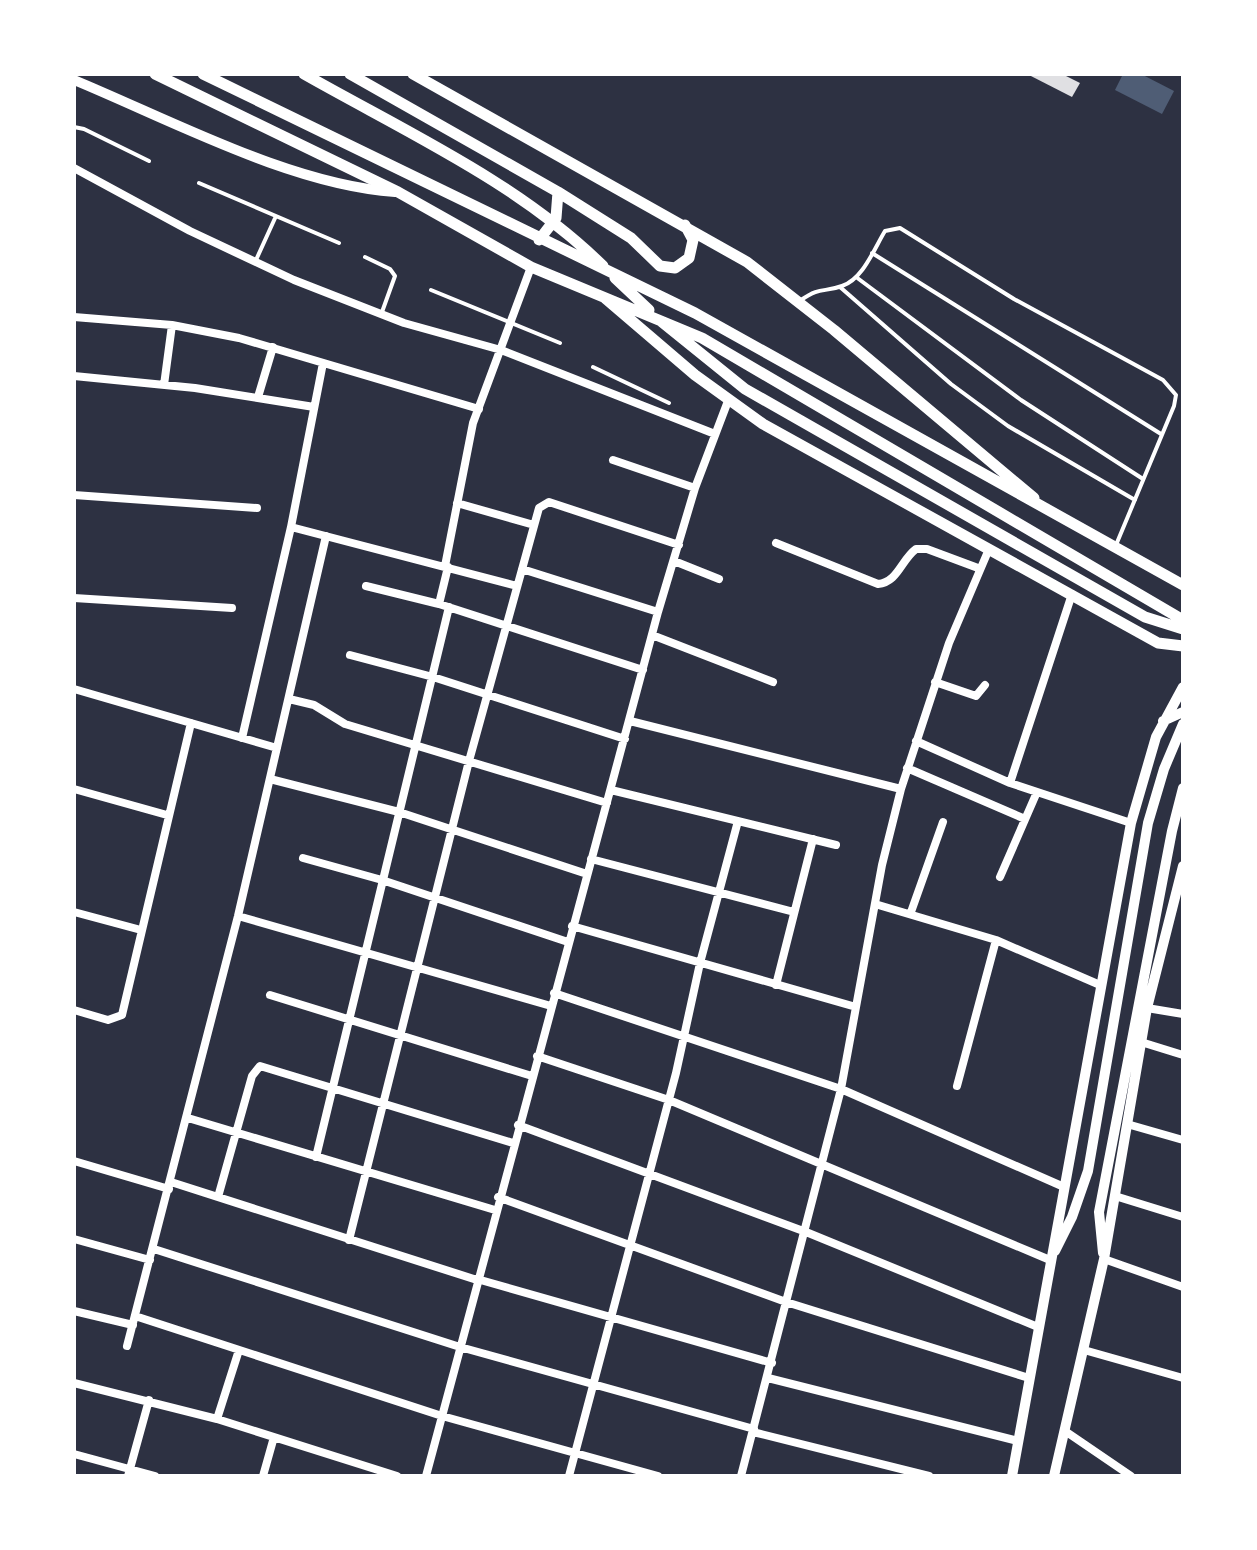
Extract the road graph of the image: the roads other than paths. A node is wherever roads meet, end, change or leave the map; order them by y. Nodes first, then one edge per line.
1 (155, 74) edge
2 (203, 74) edge
3 (304, 74) edge
4 (350, 74) edge
5 (413, 74) edge
6 (74, 80) edge
7 (74, 127) edge
8 (149, 161) dead end
9 (74, 168) edge
10 (199, 183) dead end
11 (398, 192) junction
12 (558, 192) junction
13 (276, 216) junction
14 (683, 223) junction
15 (539, 240) junction
16 (339, 243) dead end
17 (872, 253) junction
18 (365, 257) dead end
19 (255, 262) junction
20 (531, 267) junction
21 (856, 277) junction
22 (840, 287) junction
23 (431, 290) dead end
24 (601, 295) junction
25 (799, 301) junction
26 (381, 314) junction
27 (74, 317) edge
28 (511, 323) junction
29 (172, 325) junction
30 (560, 343) dead end
31 (273, 347) junction
32 (501, 350) junction
33 (323, 363) junction
34 (593, 367) dead end
35 (74, 376) edge
36 (164, 385) junction
37 (638, 388) junction
38 (258, 397) junction
39 (634, 401) junction
40 (728, 401) junction
41 (669, 403) dead end
42 (314, 407) junction
43 (479, 409) junction
44 (715, 434) junction
45 (1161, 434) junction
46 (613, 460) dead end
47 (1143, 479) junction
48 (695, 488) junction
49 (74, 495) edge
50 (1135, 500) junction
51 (457, 503) junction
52 (257, 508) dead end
53 (1046, 510) junction
54 (534, 525) junction
55 (291, 527) junction
56 (326, 536) junction
57 (776, 543) dead end
58 (679, 545) junction
59 (1115, 547) junction
60 (989, 549) junction
61 (674, 561) junction
62 (447, 566) junction
63 (978, 568) junction
64 (522, 569) junction
65 (719, 579) dead end
66 (1183, 585) edge
67 (366, 586) dead end
68 (517, 586) junction
69 (1072, 594) junction
70 (74, 598) edge
71 (439, 604) junction
72 (449, 607) junction
73 (232, 608) dead end
74 (658, 612) junction
75 (1183, 620) edge
76 (506, 627) junction
77 (1183, 629) edge
78 (652, 635) junction
79 (1183, 646) edge
80 (350, 655) dead end
81 (643, 670) junction
82 (433, 677) junction
83 (773, 682) dead end
84 (935, 682) junction
85 (985, 685) dead end
86 (1183, 687) edge
87 (74, 689) edge
88 (487, 694) junction
89 (289, 699) junction
90 (1183, 712) edge
91 (630, 721) junction
92 (1162, 722) junction
93 (191, 723) junction
94 (1183, 724) edge
95 (242, 738) junction
96 (625, 739) junction
97 (916, 741) junction
98 (416, 744) junction
99 (277, 748) junction
100 (469, 761) junction
101 (907, 768) junction
102 (270, 779) junction
103 (1010, 783) junction
104 (1183, 788) edge
105 (74, 789) edge
106 (901, 789) junction
107 (611, 790) junction
108 (1037, 792) junction
109 (607, 803) junction
110 (399, 812) junction
111 (167, 815) junction
112 (1025, 819) junction
113 (738, 821) junction
114 (943, 822) dead end
115 (1131, 823) junction
116 (452, 830) junction
117 (813, 839) junction
118 (836, 845) dead end
119 (303, 858) dead end
120 (591, 859) junction
121 (1183, 866) edge
122 (587, 874) junction
123 (1000, 877) dead end
124 (382, 880) junction
125 (720, 893) junction
126 (436, 898) junction
127 (875, 904) junction
128 (74, 912) edge
129 (794, 912) junction
130 (911, 912) junction
131 (238, 916) junction
132 (572, 926) junction
133 (141, 930) junction
134 (996, 940) junction
135 (568, 942) junction
136 (365, 952) junction
137 (700, 963) junction
138 (420, 967) junction
139 (776, 985) junction
140 (1100, 985) junction
141 (554, 993) junction
142 (270, 995) dead end
143 (551, 1006) junction
144 (856, 1007) junction
145 (1147, 1008) junction
146 (74, 1010) edge
147 (1183, 1014) edge
148 (348, 1018) junction
149 (684, 1034) junction
150 (402, 1035) junction
151 (1141, 1042) junction
152 (1183, 1055) edge
153 (537, 1056) junction
154 (532, 1076) junction
155 (332, 1086) junction
156 (957, 1086) dead end
157 (841, 1089) junction
158 (669, 1100) junction
159 (385, 1103) junction
160 (188, 1118) junction
161 (1127, 1124) junction
162 (518, 1125) junction
163 (238, 1133) junction
164 (1183, 1140) edge
165 (513, 1143) junction
166 (316, 1157) junction
167 (74, 1161) edge
168 (823, 1163) junction
169 (367, 1172) junction
170 (648, 1172) junction
171 (170, 1186) junction
172 (1064, 1187) junction
173 (1115, 1196) junction
174 (218, 1197) junction
175 (498, 1197) junction
176 (495, 1210) junction
177 (1183, 1217) edge
178 (806, 1232) junction
179 (74, 1239) edge
180 (349, 1240) junction
181 (629, 1243) junction
182 (154, 1249) junction
183 (1104, 1259) junction
184 (150, 1260) junction
185 (1050, 1260) junction
186 (477, 1280) junction
187 (1183, 1287) edge
188 (786, 1302) junction
189 (74, 1311) edge
190 (609, 1316) junction
191 (134, 1321) junction
192 (1038, 1327) junction
193 (127, 1346) dead end
194 (460, 1347) junction
195 (239, 1350) junction
196 (1084, 1350) junction
197 (772, 1363) junction
198 (768, 1378) junction
199 (1029, 1378) junction
200 (1183, 1378) edge
201 (593, 1382) junction
202 (74, 1383) edge
203 (149, 1400) junction
204 (442, 1416) junction
205 (217, 1419) junction
206 (754, 1430) junction
207 (1065, 1431) junction
208 (274, 1437) junction
209 (1018, 1441) junction
210 (74, 1454) edge
211 (575, 1454) junction
212 (130, 1472) edge
213 (155, 1476) edge
214 (263, 1476) edge
215 (397, 1476) edge
216 (426, 1476) edge
217 (569, 1476) edge
218 (658, 1476) edge
219 (741, 1476) edge
220 (929, 1476) edge
221 (1012, 1476) edge
222 (1054, 1476) edge
223 (1131, 1476) edge

1 - 11 main road
2 - 15 main road
3 - 77 main road
4 - 12 main road
5 - 14 main road
6 - 11 street
7 - 8 lane
9 - 19 street
10 - 13 lane
11 - 20 main road
12 - 14 main road
12 - 15 main road
13 - 16 lane
13 - 19 lane
14 - 25 main road
15 - 53 main road
17 - 21 lane
17 - 45 lane
17 - 45 lane
18 - 26 lane
19 - 26 street
20 - 24 main road
20 - 28 street
21 - 22 lane
21 - 47 lane
22 - 25 lane
22 - 50 lane
23 - 28 lane
24 - 40 main road
24 - 75 main road
25 - 53 main road
26 - 32 street
27 - 29 street
28 - 30 lane
28 - 32 street
29 - 31 street
29 - 36 street
31 - 33 street
31 - 38 street
32 - 39 street
32 - 43 street
33 - 42 street
33 - 43 street
34 - 37 lane
35 - 36 street
36 - 38 street
37 - 39 lane
37 - 41 lane
38 - 42 street
39 - 44 street
40 - 44 street
40 - 60 main road
42 - 55 street
43 - 51 street
44 - 48 street
45 - 47 lane
46 - 48 street
47 - 50 lane
48 - 58 street
49 - 52 street
50 - 59 lane
51 - 54 street
51 - 62 street
53 - 59 main road
54 - 58 street
54 - 64 street
55 - 56 street
55 - 95 street
56 - 62 street
56 - 89 street
57 - 63 street
58 - 61 street
59 - 66 main road
60 - 63 street
60 - 69 main road
61 - 65 street
61 - 74 street
62 - 68 street
62 - 71 street
63 - 84 street
64 - 68 street
64 - 74 street
67 - 71 street
68 - 76 street
69 - 79 main road
69 - 103 street
70 - 73 street
71 - 72 street
72 - 76 street
72 - 82 street
74 - 78 street
76 - 81 street
76 - 88 street
78 - 81 street
78 - 83 street
80 - 82 street
81 - 91 street
82 - 88 street
82 - 98 street
84 - 85 street
84 - 97 street
86 - 92 street
87 - 93 street
88 - 96 street
88 - 100 street
89 - 98 street
89 - 99 street
90 - 92 street
91 - 96 street
91 - 106 street
92 - 115 street
93 - 95 street
93 - 111 street
94 - 185 street
95 - 99 street
96 - 107 street
97 - 101 street
97 - 103 street
98 - 100 street
98 - 110 street
99 - 102 street
100 - 109 street
100 - 116 street
101 - 106 street
101 - 112 street
102 - 110 street
102 - 131 street
103 - 108 street
104 - 183 street
105 - 111 street
106 - 127 street
107 - 109 street
107 - 113 street
108 - 112 street
108 - 115 street
109 - 120 street
110 - 116 street
110 - 124 street
111 - 133 street
112 - 123 street
113 - 117 street
113 - 125 street
114 - 130 street
115 - 140 street
116 - 122 street
116 - 126 street
117 - 118 street
117 - 129 street
119 - 124 street
120 - 122 street
120 - 125 street
121 - 145 street
122 - 132 street
124 - 126 street
124 - 136 street
125 - 129 street
125 - 137 street
126 - 135 street
126 - 138 street
127 - 130 street
127 - 144 street
128 - 133 street
129 - 139 street
130 - 134 street
131 - 136 street
131 - 160 street
132 - 135 street
132 - 137 street
133 - 146 street
134 - 140 street
134 - 156 street
135 - 141 street
136 - 138 street
136 - 148 street
137 - 139 street
137 - 149 street
138 - 143 street
138 - 150 street
139 - 144 street
140 - 172 street
141 - 143 street
141 - 149 street
142 - 148 street
143 - 153 street
144 - 157 street
145 - 147 street
145 - 151 street
148 - 150 street
148 - 155 street
149 - 157 street
149 - 158 street
150 - 154 street
150 - 159 street
151 - 152 street
151 - 161 street
153 - 154 street
153 - 158 street
154 - 162 street
155 - 159 street
155 - 163 street
155 - 166 street
157 - 168 street
157 - 172 street
158 - 168 street
158 - 170 street
159 - 165 street
159 - 169 street
160 - 163 street
160 - 171 street
161 - 164 street
161 - 173 street
162 - 165 street
162 - 170 street
163 - 166 street
163 - 174 street
165 - 175 street
166 - 169 street
167 - 171 street
168 - 178 street
168 - 185 street
169 - 176 street
169 - 180 street
170 - 178 street
170 - 181 street
171 - 174 street
171 - 182 street
172 - 185 street
173 - 177 street
173 - 183 street
174 - 180 street
175 - 176 street
175 - 181 street
176 - 186 street
178 - 188 street
178 - 192 street
179 - 184 street
180 - 186 street
181 - 188 street
181 - 190 street
182 - 184 street
182 - 194 street
183 - 187 street
183 - 196 street
184 - 191 street
185 - 192 street
186 - 190 street
186 - 194 street
188 - 197 street
188 - 199 street
189 - 191 street
190 - 197 street
190 - 201 street
191 - 193 street
191 - 195 street
192 - 199 street
194 - 201 street
194 - 204 street
195 - 204 street
195 - 205 street
196 - 200 street
196 - 207 street
197 - 198 street
198 - 206 street
198 - 209 street
199 - 209 street
201 - 206 street
201 - 211 street
202 - 203 street
203 - 205 street
203 - 212 street
204 - 211 street
204 - 216 street
205 - 208 street
206 - 219 street
206 - 220 street
207 - 222 street
207 - 223 street
208 - 214 street
208 - 215 street
209 - 221 street
210 - 212 street
211 - 217 street
211 - 218 street
212 - 213 street

